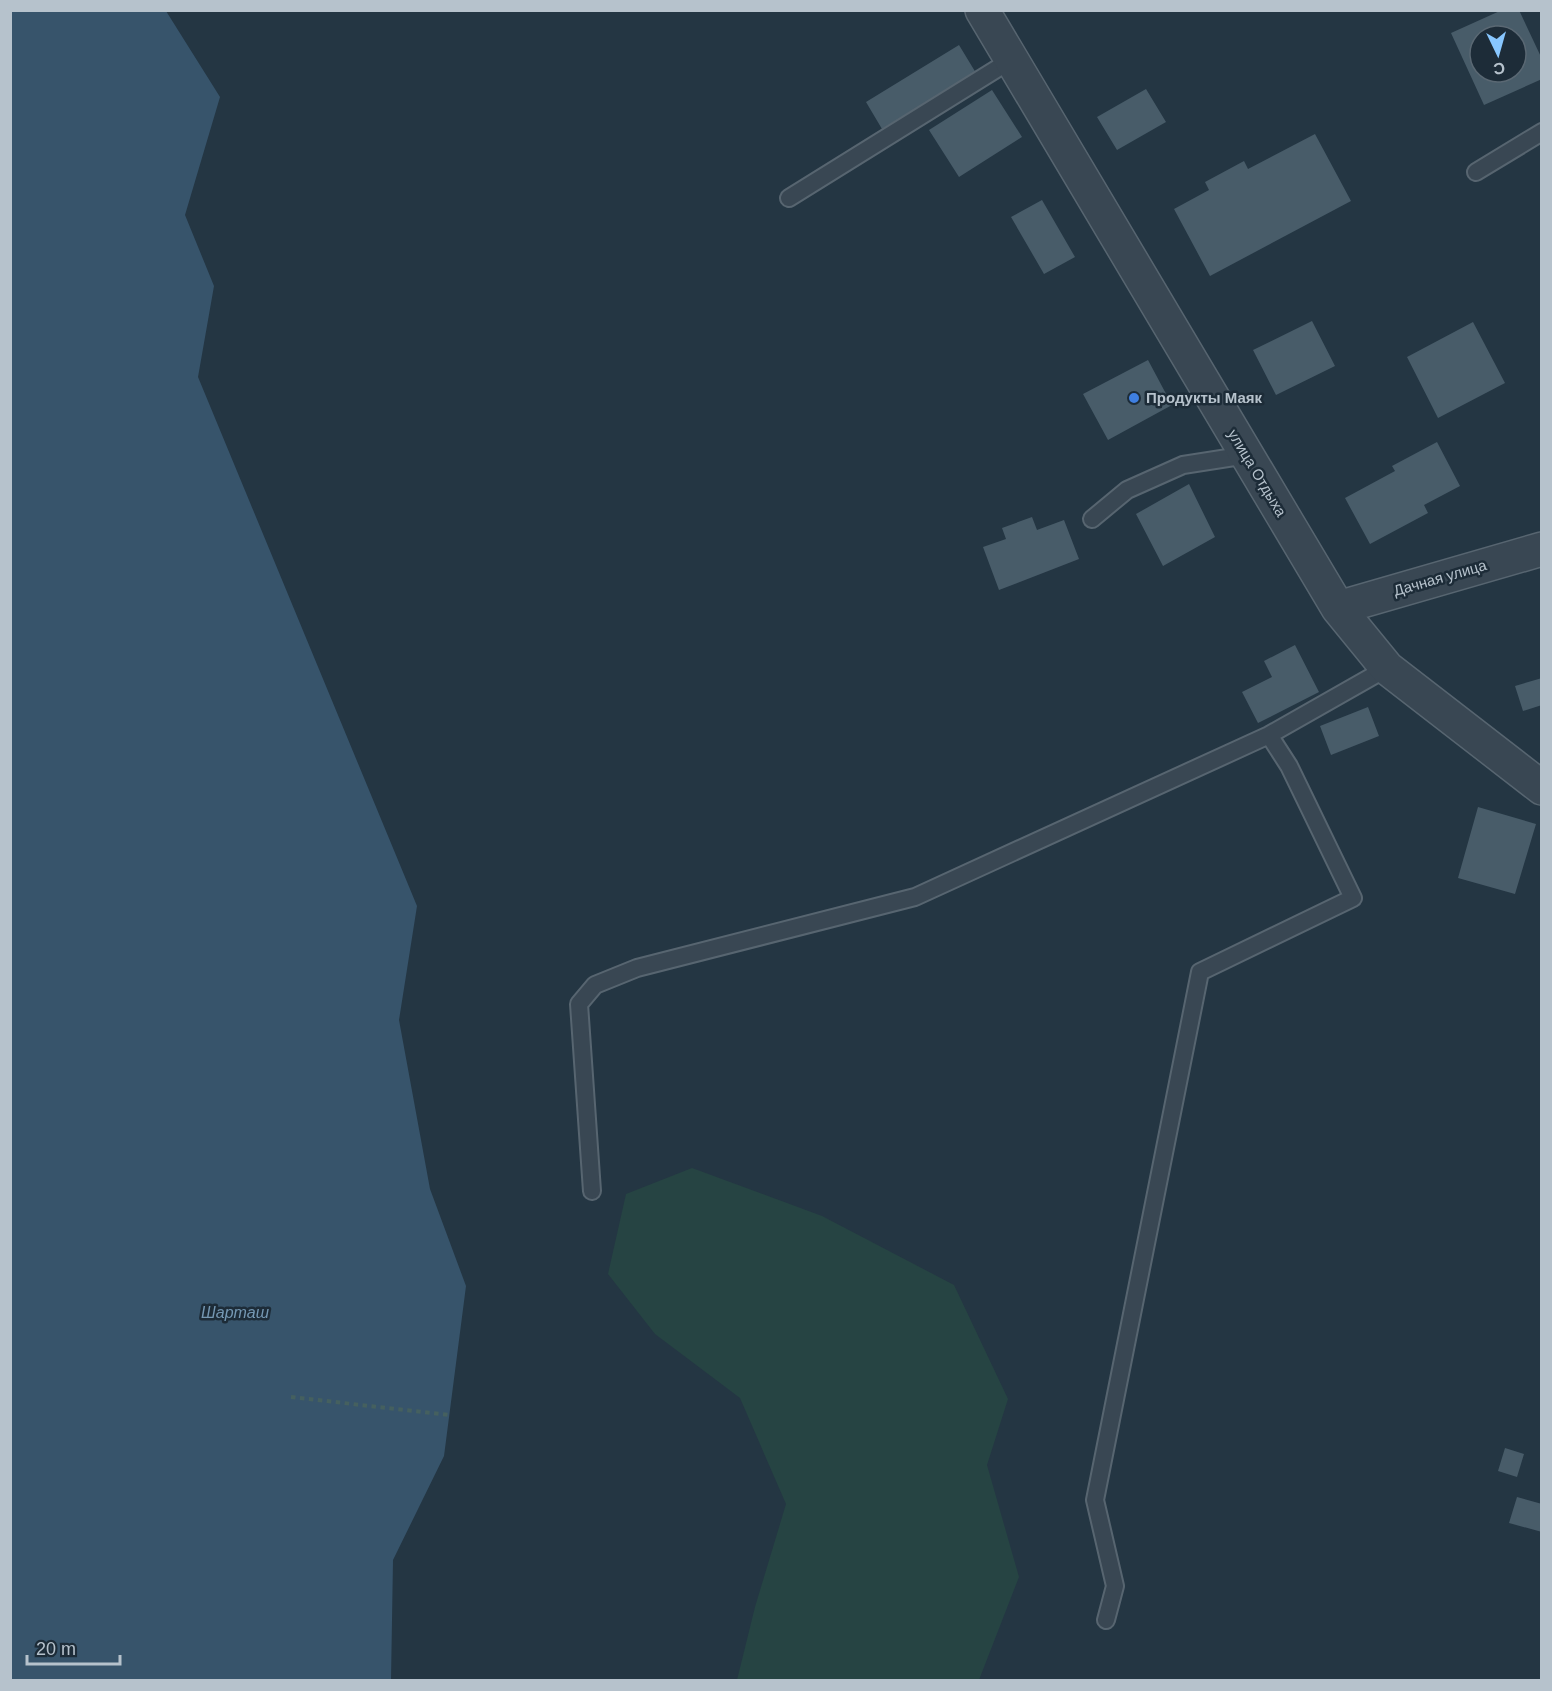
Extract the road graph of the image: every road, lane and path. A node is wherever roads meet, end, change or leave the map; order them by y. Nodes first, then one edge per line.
1 (982, 10) edge
2 (1011, 60) junction
3 (1542, 132) edge
4 (1476, 172) dead end
5 (789, 198) dead end
6 (1247, 455) junction
7 (1092, 519) dead end
8 (1542, 549) edge
9 (1338, 608) junction
10 (1388, 668) junction
11 (1269, 735) junction
12 (1542, 788) edge
13 (592, 1191) dead end
14 (291, 1397) dead end
15 (449, 1415) dead end
16 (1106, 1620) dead end

1 - 2 street, улица Отдыха
2 - 5 lane
2 - 6 street, улица Отдыха
3 - 4 lane
6 - 7 lane
6 - 9 street, улица Отдыха
8 - 9 street, Дачная улица
9 - 10 street, улица Отдыха
10 - 11 lane
10 - 12 street, улица Отдыха
11 - 13 lane
11 - 16 lane
14 - 15 path

